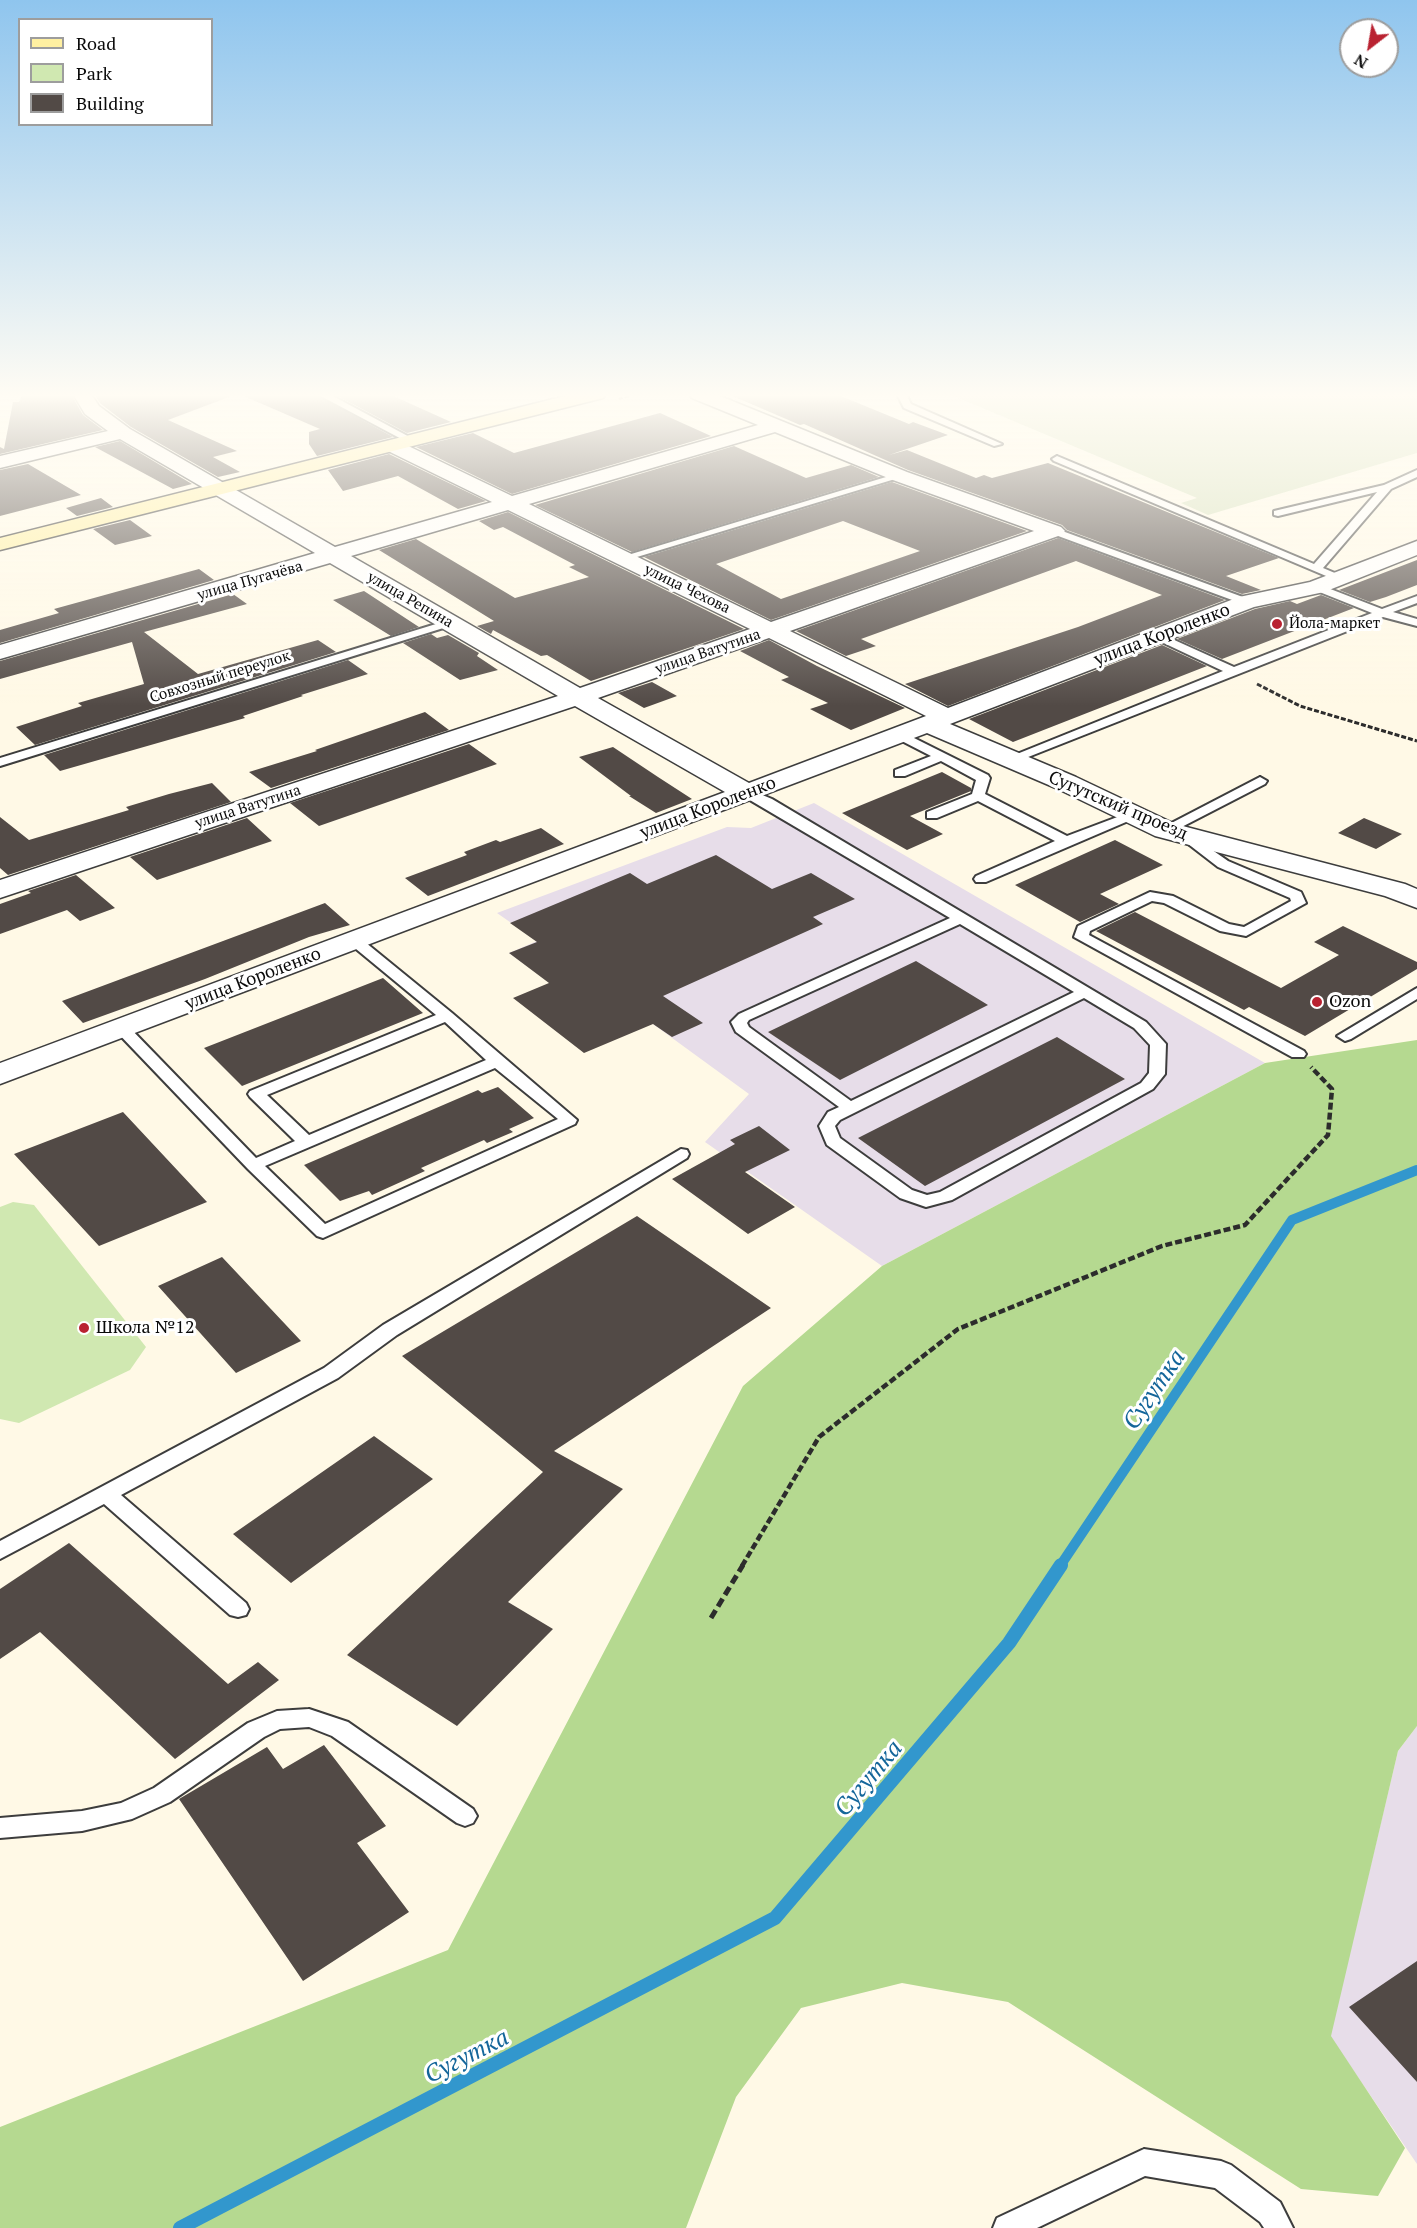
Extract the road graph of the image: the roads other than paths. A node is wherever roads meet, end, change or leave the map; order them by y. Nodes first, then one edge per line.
1 (185, 498) edge
2 (231, 498) edge
3 (501, 498) edge
4 (532, 498) edge
5 (826, 498) edge
6 (962, 498) edge
7 (1142, 498) edge
8 (1341, 498) edge
9 (1378, 498) edge
10 (512, 504) junction
11 (1278, 513) dead end
12 (1054, 531) junction
13 (0, 544) edge
14 (1417, 547) edge
15 (334, 557) junction
16 (622, 558) junction
17 (1316, 578) junction
18 (1417, 599) edge
19 (1247, 602) junction
20 (1383, 613) junction
21 (449, 623) junction
22 (1417, 623) edge
23 (771, 630) junction
24 (1157, 636) junction
25 (0, 652) edge
26 (1235, 672) junction
27 (578, 697) junction
28 (938, 720) junction
29 (900, 735) junction
30 (941, 757) junction
31 (1008, 760) junction
32 (0, 762) edge
33 (900, 773) dead end
34 (1260, 781) dead end
35 (748, 793) junction
36 (978, 796) junction
37 (932, 814) dead end
38 (1133, 816) junction
39 (1177, 833) junction
40 (1066, 841) junction
41 (981, 879) dead end
42 (0, 889) edge
43 (1417, 899) edge
44 (961, 918) junction
45 (355, 941) junction
46 (1085, 992) junction
47 (1417, 993) edge
48 (447, 1016) junction
49 (121, 1029) junction
50 (1345, 1036) dead end
51 (1298, 1054) road end
52 (497, 1061) junction
53 (0, 1074) edge
54 (850, 1108) junction
55 (307, 1143) junction
56 (681, 1154) dead end
57 (255, 1165) junction
58 (106, 1494) junction
59 (0, 1551) edge
60 (238, 1609) dead end
61 (465, 1815) dead end
62 (0, 1828) edge
63 (1007, 2228) edge
64 (1279, 2228) edge

1 - 13 main road
2 - 15 street, улица Репина
3 - 10 street, улица Чехова
4 - 10 street, улица Пугачёва
5 - 16 lane
6 - 12 street
7 - 17 lane
8 - 11 lane
9 - 17 lane
10 - 15 street, улица Пугачёва
10 - 16 street, улица Чехова
12 - 19 lane
12 - 23 street, улица Ватутина
14 - 17 street, улица Короленко
15 - 21 street, улица Репина
15 - 25 street, улица Пугачёва
16 - 23 street, улица Чехова
17 - 19 street, улица Короленко
17 - 20 lane
18 - 20 lane
19 - 24 street, улица Короленко
20 - 22 lane
20 - 26 lane
21 - 27 street, улица Репина
21 - 32 lane, Совхозный переулок
23 - 27 street, улица Ватутина
23 - 28 street, улица Чехова
24 - 26 lane
24 - 28 street, улица Короленко
26 - 31 lane
27 - 35 street, улица Репина
27 - 42 street, улица Ватутина
28 - 29 street, улица Короленко
28 - 31 street, Сугутский проезд
29 - 30 lane
29 - 35 street, улица Короленко
30 - 33 lane
30 - 36 lane
31 - 38 street, Сугутский проезд
34 - 39 lane
35 - 44 lane
35 - 45 street, улица Короленко
36 - 37 lane
36 - 40 lane
38 - 39 street, Сугутский проезд
38 - 40 lane
39 - 43 street, Сугутский проезд
39 - 51 lane
40 - 41 lane
44 - 46 lane
44 - 54 lane
45 - 48 lane
45 - 49 street, улица Короленко
46 - 54 lane
46 - 54 lane
47 - 50 lane
48 - 52 lane
48 - 55 lane
49 - 53 street, улица Короленко
49 - 57 lane
52 - 55 lane
52 - 57 lane
55 - 57 lane
56 - 58 lane
58 - 59 lane
58 - 60 lane
61 - 62 lane
63 - 64 lane

